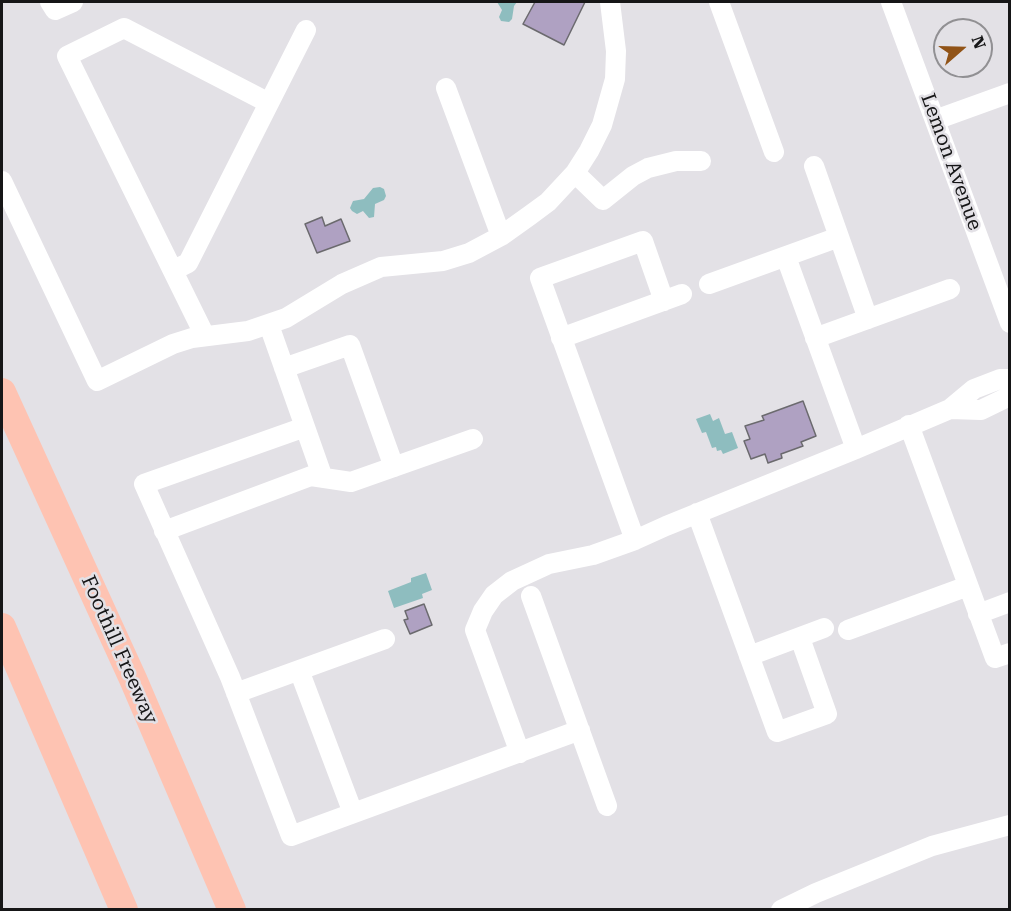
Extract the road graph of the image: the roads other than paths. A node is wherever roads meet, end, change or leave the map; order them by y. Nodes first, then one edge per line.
1 (51, 2) edge
2 (73, 2) edge
3 (610, 2) edge
4 (718, 2) edge
5 (891, 2) edge
6 (306, 30) dead end
7 (446, 88) dead end
8 (1010, 93) edge
9 (269, 103) junction
10 (935, 120) junction
11 (774, 152) dead end
12 (701, 161) dead end
13 (814, 166) dead end
14 (575, 173) junction
15 (2, 181) edge
16 (501, 237) junction
17 (839, 237) junction
18 (786, 257) junction
19 (174, 270) junction
20 (709, 284) dead end
21 (950, 290) dead end
22 (868, 319) junction
23 (1010, 323) edge
24 (269, 324) junction
25 (206, 336) junction
26 (561, 338) junction
27 (815, 338) junction
28 (284, 368) junction
29 (1010, 379) edge
30 (2, 392) edge
31 (1010, 396) edge
32 (950, 409) junction
33 (909, 425) junction
34 (305, 427) junction
35 (473, 439) dead end
36 (856, 449) junction
37 (394, 467) junction
38 (323, 478) junction
39 (697, 513) junction
40 (164, 531) junction
41 (635, 540) junction
42 (968, 586) junction
43 (531, 596) dead end
44 (1010, 602) edge
45 (978, 614) junction
46 (2, 627) edge
47 (824, 628) dead end
48 (848, 630) dead end
49 (800, 638) junction
50 (385, 639) dead end
51 (1010, 653) edge
52 (749, 656) junction
53 (299, 670) junction
54 (237, 693) junction
55 (580, 730) junction
56 (520, 753) junction
57 (607, 806) dead end
58 (353, 813) junction
59 (1010, 825) edge
60 (124, 909) edge
61 (232, 909) edge
62 (781, 909) edge

1 - 2 street
3 - 14 street
4 - 11 street
5 - 10 street, Lemon Avenue
6 - 9 street
7 - 16 street
8 - 10 street
9 - 19 street
9 - 19 street
10 - 23 street, Lemon Avenue
12 - 14 street
13 - 17 street
14 - 16 street
15 - 25 street
16 - 24 street
17 - 18 street
17 - 22 street
18 - 20 street
18 - 27 street
19 - 25 street
21 - 22 street
22 - 27 street
24 - 25 street
24 - 28 street
26 - 26 street
26 - 41 street
27 - 36 street
28 - 34 street
28 - 37 street
29 - 32 street
30 - 61 highway, Foothill Freeway
31 - 32 street
32 - 33 street
33 - 36 street
33 - 42 street
34 - 38 street
34 - 40 street
35 - 37 street
36 - 39 street
37 - 38 street
38 - 40 street
39 - 41 street
39 - 52 street
40 - 54 street
41 - 56 street
42 - 45 street
42 - 48 street
43 - 55 street
44 - 45 street
45 - 51 street
46 - 60 highway
47 - 49 street
49 - 52 street
49 - 52 street
50 - 53 street
53 - 54 street
53 - 58 street
54 - 58 street
55 - 56 street
55 - 57 street
56 - 58 street
59 - 62 street

